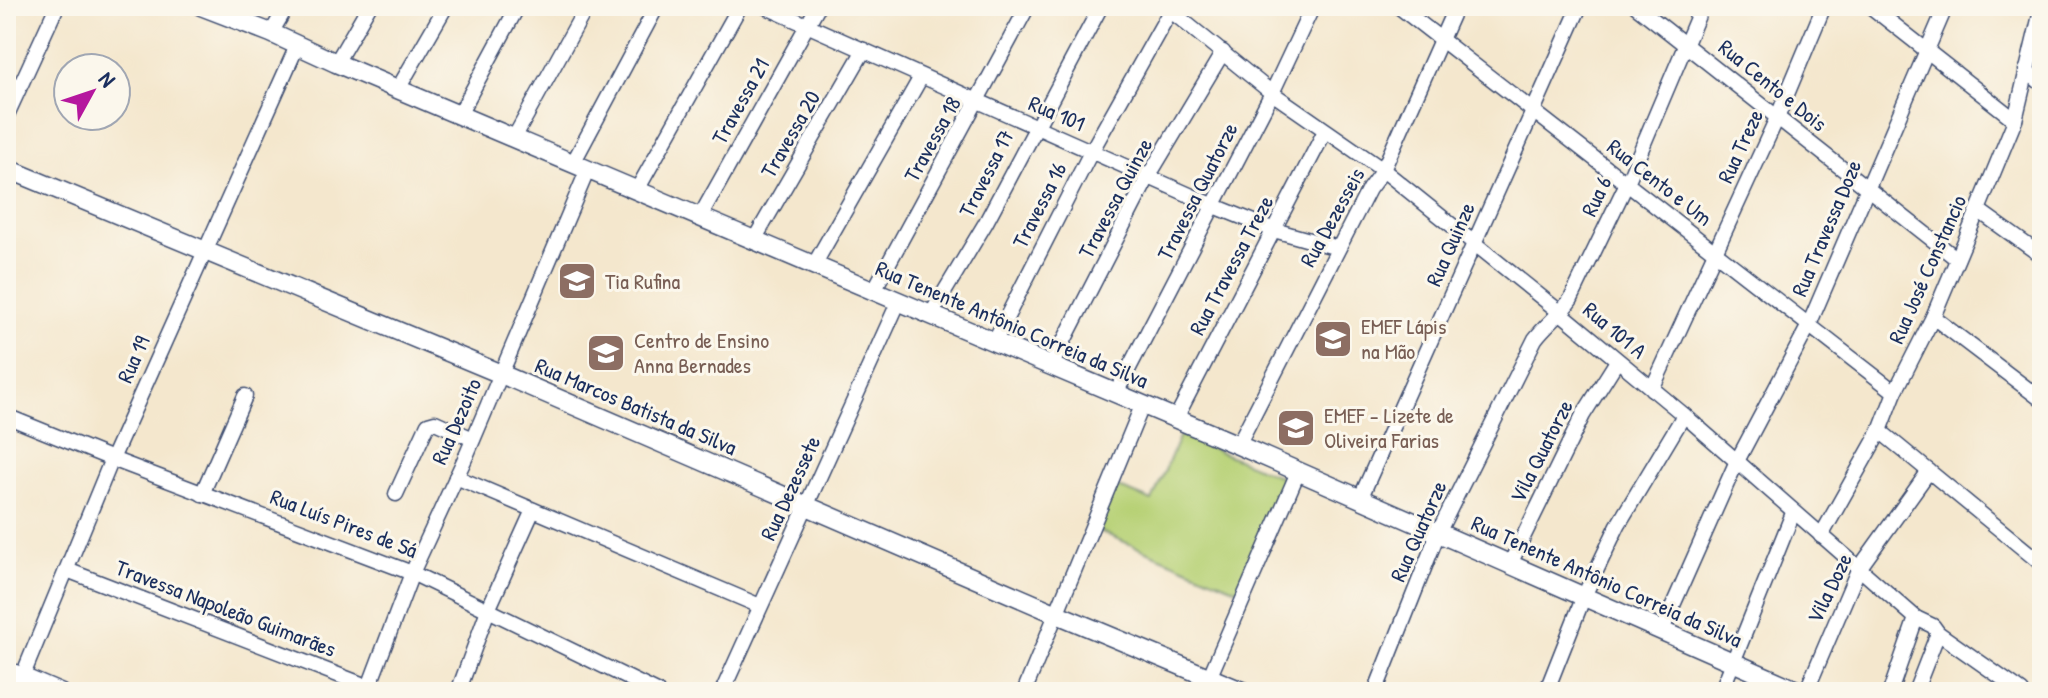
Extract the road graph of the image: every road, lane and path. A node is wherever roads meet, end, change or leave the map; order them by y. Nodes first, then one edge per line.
1 (57, 6) edge
2 (287, 6) edge
3 (369, 6) edge
4 (446, 6) edge
5 (518, 6) edge
6 (587, 6) edge
7 (657, 6) edge
8 (740, 6) edge
9 (764, 6) edge
10 (818, 6) edge
11 (1028, 6) edge
12 (1101, 6) edge
13 (1313, 6) edge
14 (1398, 6) edge
15 (1456, 6) edge
16 (1580, 6) edge
17 (1636, 6) edge
18 (1702, 6) edge
19 (1824, 6) edge
20 (1870, 6) edge
21 (1946, 6) edge
22 (208, 7) edge
23 (2042, 7) edge
24 (1172, 9) edge
25 (808, 25) junction
26 (271, 33) junction
27 (1442, 39) junction
28 (1686, 43) junction
29 (297, 46) junction
30 (864, 50) junction
31 (1927, 50) junction
32 (1223, 52) junction
33 (336, 63) junction
34 (2026, 70) junction
35 (921, 77) junction
36 (2042, 84) edge
37 (398, 89) junction
38 (1272, 93) junction
39 (977, 101) junction
40 (1533, 112) junction
41 (459, 115) junction
42 (6, 117) edge
43 (1777, 118) junction
44 (2015, 120) junction
45 (1034, 128) junction
46 (1325, 131) junction
47 (514, 138) junction
48 (1091, 152) junction
49 (581, 166) junction
50 (6, 168) edge
51 (1383, 170) junction
52 (1148, 177) junction
53 (1627, 183) junction
54 (1867, 188) junction
55 (637, 190) junction
56 (1212, 205) junction
57 (1978, 210) junction
58 (700, 217) junction
59 (1274, 230) junction
60 (754, 240) junction
61 (1474, 245) junction
62 (1338, 248) junction
63 (206, 251) junction
64 (1714, 254) junction
65 (2042, 256) edge
66 (1957, 259) junction
67 (814, 265) junction
68 (873, 292) junction
69 (898, 303) junction
70 (1561, 313) junction
71 (930, 316) junction
72 (1933, 317) junction
73 (1808, 327) junction
74 (994, 342) junction
75 (1617, 361) junction
76 (1051, 366) junction
77 (501, 374) junction
78 (1652, 389) junction
79 (1895, 392) junction
80 (1116, 393) junction
81 (245, 396) dead end
82 (2042, 400) edge
83 (1142, 406) junction
84 (1684, 415) junction
85 (6, 416) edge
86 (1175, 420) junction
87 (1880, 431) junction
88 (473, 439) junction
89 (1238, 445) junction
90 (112, 459) junction
91 (1736, 463) junction
92 (1929, 471) junction
93 (1298, 472) junction
94 (456, 477) junction
95 (202, 494) junction
96 (396, 494) dead end
97 (1360, 499) junction
98 (806, 505) junction
99 (533, 510) junction
100 (1793, 513) junction
101 (1438, 533) junction
102 (1821, 536) junction
103 (1510, 564) junction
104 (2042, 564) edge
105 (67, 570) junction
106 (1858, 570) junction
107 (412, 573) junction
108 (1584, 596) junction
109 (760, 606) junction
110 (488, 610) junction
111 (1057, 614) junction
112 (1916, 618) junction
113 (1662, 630) junction
114 (1938, 633) junction
115 (1733, 662) junction
116 (6, 668) edge
117 (23, 676) junction
118 (1207, 685) edge
119 (2004, 686) edge
120 (368, 689) edge
121 (16, 692) edge
122 (62, 692) edge
123 (458, 692) edge
124 (657, 692) edge
125 (722, 692) edge
126 (1024, 692) edge
127 (1244, 692) edge
128 (1375, 692) edge
129 (1546, 692) edge
130 (1721, 692) edge
131 (1804, 692) edge
132 (1890, 692) edge
133 (1915, 692) edge
134 (2022, 692) edge

1 - 42 street
2 - 26 street
3 - 33 street
4 - 37 street
5 - 41 street
6 - 47 street
7 - 49 street, Rua Dezoito
8 - 55 street
9 - 25 street, Rua 101
10 - 25 street, Travessa 21
11 - 39 street, Travessa 18
12 - 45 street, Travessa 17
13 - 38 street, Travessa Quatorze
14 - 27 street, Rua Cento e Um
15 - 27 street, Rua Dezesseis
16 - 40 street, Rua Quinze
17 - 28 street, Rua Cento e Dois
18 - 28 street, Rua 6
19 - 43 street, Rua Treze
20 - 31 street
21 - 31 street, Rua Travessa Doze
22 - 26 main road, Rua Tenente Antônio Correia da Silva
23 - 34 street, Rua José Constancio
24 - 32 street, Rua 101 A
24 - 48 street, Travessa 16
25 - 30 street, Rua 101
25 - 58 street, Travessa 21
26 - 29 main road, Rua Tenente Antônio Correia da Silva
27 - 40 street, Rua Cento e Um
27 - 51 street, Rua Dezesseis
28 - 43 street, Rua Cento e Dois
28 - 53 street, Rua 6
29 - 33 main road, Rua Tenente Antônio Correia da Silva
29 - 63 street, Rua 19
30 - 35 street, Rua 101
30 - 60 street, Travessa 20
31 - 44 street
31 - 54 street, Rua Travessa Doze
32 - 38 street, Rua 101 A
32 - 52 street, Travessa Quinze
33 - 37 main road, Rua Tenente Antônio Correia da Silva
34 - 36 street
34 - 44 street, Rua José Constancio
35 - 39 street, Rua 101
35 - 67 street
37 - 41 main road, Rua Tenente Antônio Correia da Silva
38 - 46 street, Rua 101 A
38 - 56 street, Travessa Quatorze
39 - 45 street, Rua 101
39 - 68 street, Travessa 18
40 - 53 street, Rua Cento e Um
40 - 61 street, Rua Quinze
41 - 47 main road, Rua Tenente Antônio Correia da Silva
43 - 54 street, Rua Cento e Dois
43 - 64 street, Rua Treze
44 - 57 street, Rua José Constancio
45 - 48 street, Rua 101
45 - 71 street, Travessa 17
46 - 51 street, Rua 101 A
46 - 59 street, Rua Travessa Treze
47 - 49 main road, Rua Tenente Antônio Correia da Silva
48 - 52 street, Rua 101
48 - 74 street, Travessa 16
49 - 55 main road, Rua Tenente Antônio Correia da Silva
49 - 77 street, Rua Dezoito
50 - 63 main road, Rua Marcos Batista da Silva
51 - 61 street, Rua 101 A
51 - 62 street, Rua Dezesseis
52 - 56 street, Rua 101
52 - 76 street, Travessa Quinze
53 - 64 street, Rua Cento e Um
53 - 70 street, Rua 6
54 - 66 street, Rua Cento e Dois
54 - 73 street, Rua Travessa Doze
55 - 58 main road, Rua Tenente Antônio Correia da Silva
56 - 59 street, Rua 101
56 - 80 street, Travessa Quatorze
57 - 65 street
57 - 66 street, Rua José Constancio
58 - 60 main road, Rua Tenente Antônio Correia da Silva
59 - 62 street, Rua 101
59 - 86 street, Rua Travessa Treze
60 - 67 main road, Rua Tenente Antônio Correia da Silva
61 - 70 street, Rua 101 A
61 - 97 street, Rua Quinze
62 - 89 street, Rua Dezesseis
63 - 77 main road, Rua Marcos Batista da Silva
63 - 90 street, Rua 19
64 - 73 street, Rua Cento e Um
64 - 78 street, Rua Treze
66 - 72 street, Rua José Constancio
67 - 68 main road, Rua Tenente Antônio Correia da Silva
68 - 69 main road, Rua Tenente Antônio Correia da Silva
69 - 71 main road, Rua Tenente Antônio Correia da Silva
69 - 98 street, Rua Dezessete
70 - 75 street, Rua 101 A
70 - 101 street, Rua Quatorze
71 - 74 main road, Rua Tenente Antônio Correia da Silva
72 - 79 street, Rua José Constancio
72 - 82 street
73 - 79 street, Rua Cento e Um
73 - 91 street, Rua Travessa Doze
74 - 76 main road, Rua Tenente Antônio Correia da Silva
75 - 78 street, Rua 101 A
75 - 103 street, Vila Quatorze
76 - 80 main road, Rua Tenente Antônio Correia da Silva
77 - 88 street, Rua Dezoito
77 - 98 main road, Rua Marcos Batista da Silva
78 - 84 street, Rua 101 A
79 - 87 street, Rua José Constancio
80 - 83 main road, Rua Tenente Antônio Correia da Silva
81 - 95 street
83 - 86 main road, Rua Tenente Antônio Correia da Silva
83 - 111 street
84 - 91 street, Rua 101 A
84 - 108 street
85 - 90 street, Rua Luís Pires de Sá
86 - 89 main road, Rua Tenente Antônio Correia da Silva
87 - 92 street
87 - 102 street, Rua José Constancio
88 - 94 street, Rua Dezoito
88 - 96 street
89 - 93 main road, Rua Tenente Antônio Correia da Silva
90 - 95 street, Rua Luís Pires de Sá
90 - 105 street, Rua 19
91 - 100 street, Rua 101 A
91 - 113 street, Rua Travessa Doze
92 - 104 street
92 - 106 street, Vila Doze
93 - 97 main road, Rua Tenente Antônio Correia da Silva
93 - 118 street
94 - 99 street
94 - 107 street, Rua Dezoito
95 - 107 street, Rua Luís Pires de Sá
97 - 101 main road, Rua Tenente Antônio Correia da Silva
98 - 109 street, Rua Dezessete
98 - 111 main road, Rua Marcos Batista da Silva
99 - 109 street
99 - 110 street
100 - 102 street, Rua 101 A
100 - 115 street
101 - 103 main road, Rua Tenente Antônio Correia da Silva
101 - 128 street, Rua Quatorze
102 - 106 street, Rua 101 A
103 - 108 main road, Rua Tenente Antônio Correia da Silva
105 - 117 street, Rua 19
105 - 120 street, Travessa Napoleão Guimarães
106 - 112 street, Rua 101 A
106 - 131 street, Vila Doze
107 - 110 street, Rua Luís Pires de Sá
107 - 120 street, Rua Dezoito
108 - 113 main road, Rua Tenente Antônio Correia da Silva
108 - 129 street
109 - 125 street, Rua Dezessete
110 - 123 street
110 - 124 street, Rua Luís Pires de Sá
111 - 118 main road, Rua Marcos Batista da Silva
111 - 126 street
112 - 114 street, Rua 101 A
112 - 132 street
113 - 115 main road, Rua Tenente Antônio Correia da Silva
114 - 119 street, Rua 101 A
114 - 133 street
115 - 130 street
115 - 131 main road, Rua Tenente Antônio Correia da Silva
116 - 117 street
117 - 121 street, Rua 19
117 - 122 street
118 - 127 main road, Rua Marcos Batista da Silva
119 - 134 street, Rua 101 A

